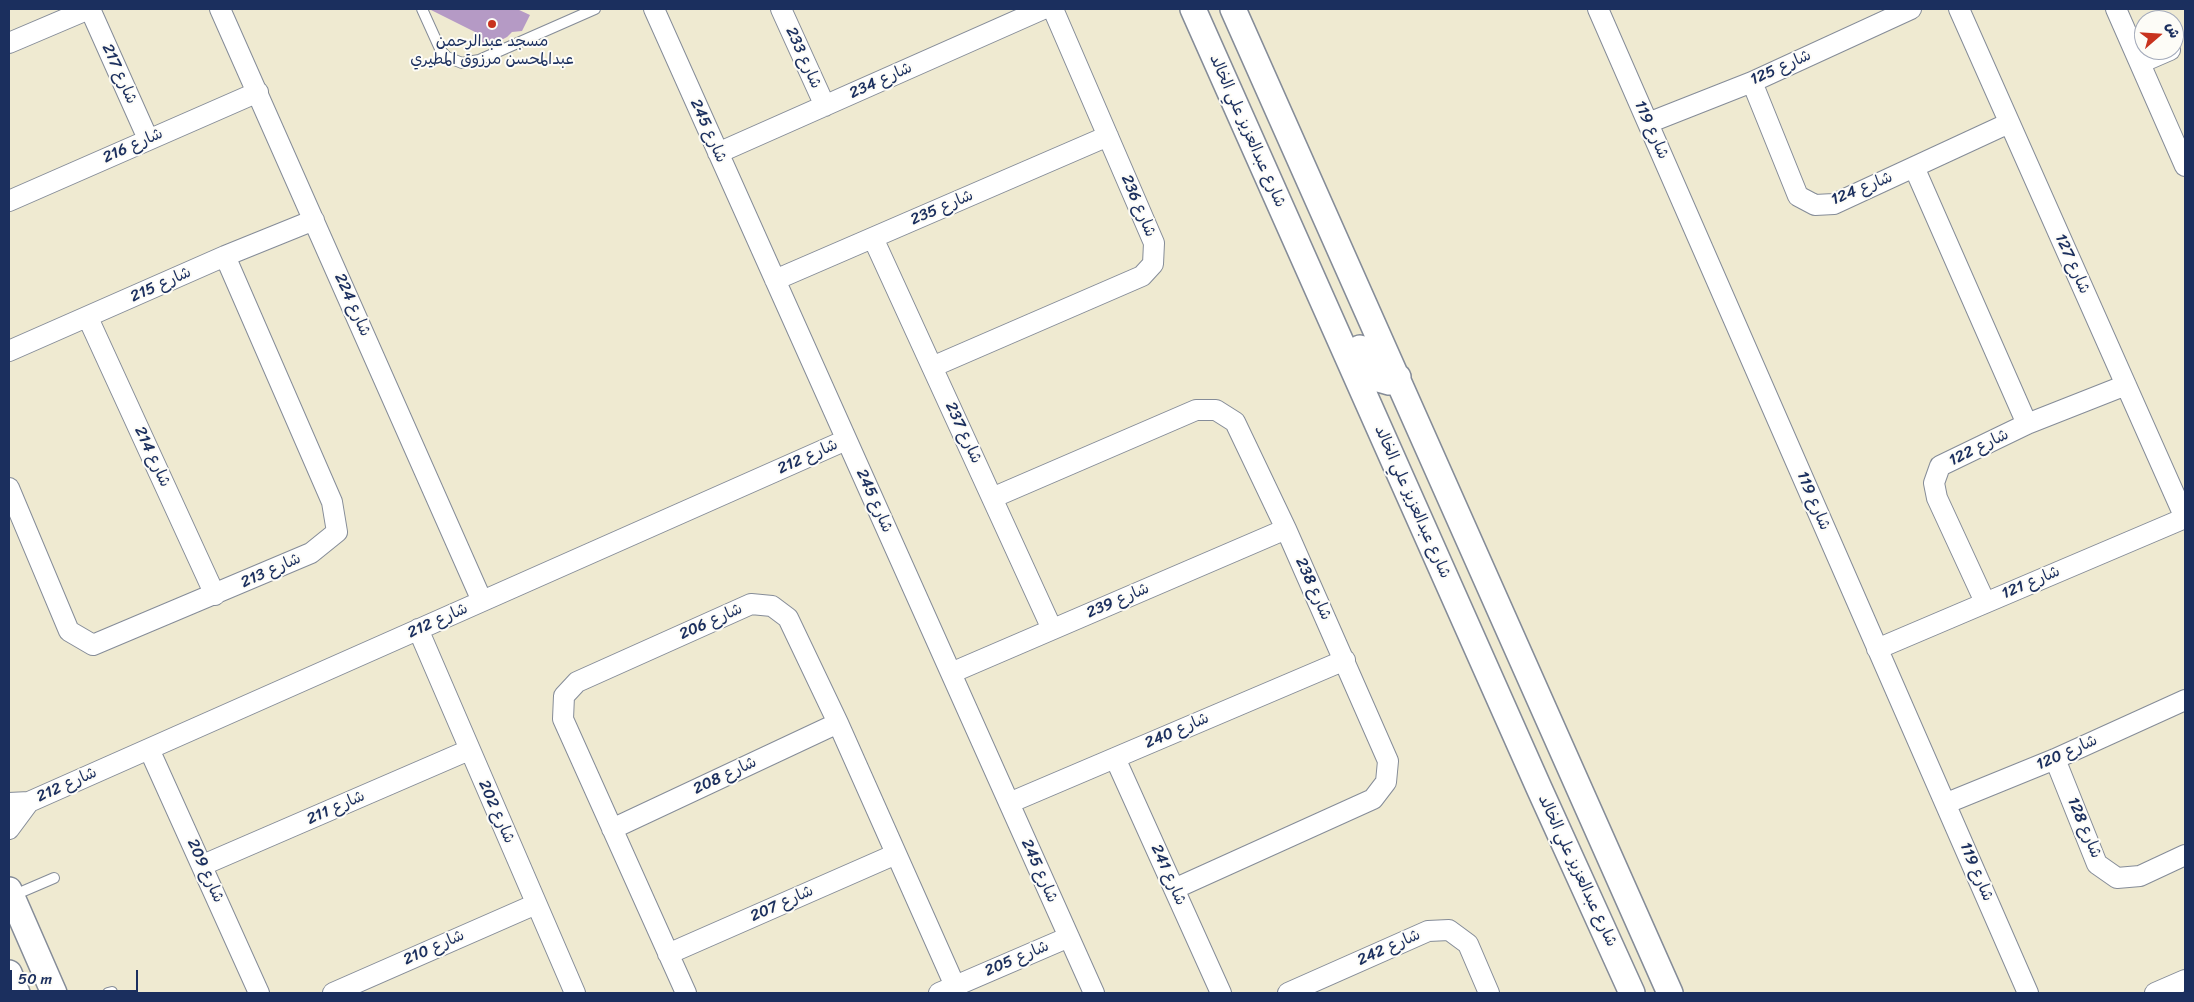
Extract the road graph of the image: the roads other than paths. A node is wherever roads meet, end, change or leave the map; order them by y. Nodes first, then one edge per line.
1 (90, 9) edge
2 (220, 9) edge
3 (422, 9) edge
4 (595, 9) edge
5 (654, 9) edge
6 (781, 9) edge
7 (1043, 9) edge
8 (1053, 9) edge
9 (1193, 9) edge
10 (1233, 9) edge
11 (1598, 9) edge
12 (1911, 9) edge
13 (1958, 9) edge
14 (2116, 9) edge
15 (9, 43) edge
16 (2147, 60) edge
17 (2140, 63) junction
18 (1752, 82) junction
19 (258, 92) junction
20 (825, 106) junction
21 (1648, 123) junction
22 (2009, 124) junction
23 (1108, 136) junction
24 (148, 139) junction
25 (718, 153) junction
26 (2185, 166) edge
27 (1914, 167) junction
28 (9, 202) edge
29 (314, 220) junction
30 (873, 238) junction
31 (1296, 240) junction
32 (225, 256) junction
33 (775, 280) junction
34 (88, 318) junction
35 (9, 351) edge
36 (932, 367) junction
37 (1398, 377) junction
38 (2126, 385) junction
39 (2027, 424) junction
40 (846, 440) junction
41 (9, 488) edge
42 (992, 498) junction
43 (2185, 518) edge
44 (1286, 529) junction
45 (215, 595) junction
46 (482, 601) junction
47 (1985, 602) junction
48 (1052, 629) junction
49 (418, 630) junction
50 (1877, 649) junction
51 (1345, 660) junction
52 (950, 673) junction
53 (2185, 700) edge
54 (838, 723) junction
55 (149, 749) junction
56 (469, 750) junction
57 (1115, 758) junction
58 (2055, 759) junction
59 (1539, 788) junction
60 (19, 802) edge
61 (1009, 803) junction
62 (1947, 803) junction
63 (9, 828) edge
64 (612, 829) junction
65 (896, 854) junction
66 (2185, 855) edge
67 (203, 866) junction
68 (54, 878) dead end
69 (1174, 889) junction
70 (10, 893) edge
71 (536, 904) junction
72 (1635, 916) junction
73 (1069, 937) junction
74 (668, 954) junction
75 (9, 973) edge
76 (2185, 980) edge
77 (947, 990) edge
78 (17, 993) edge
79 (54, 993) edge
80 (259, 993) edge
81 (333, 993) edge
82 (575, 993) edge
83 (686, 993) edge
84 (1094, 993) edge
85 (1221, 993) edge
86 (1288, 993) edge
87 (1489, 993) edge
88 (1632, 993) edge
89 (1670, 993) edge
90 (2028, 993) edge
91 (2155, 993) edge

1 - 15 street
1 - 24 street, شارع 217
2 - 19 street, شارع 224
3 - 4 lane
5 - 25 street, شارع 245
6 - 20 street, شارع 233
7 - 20 street, شارع 234
8 - 23 street, شارع 236
9 - 31 street, شارع عبدالعزيز علي الخالد
10 - 37 street, شارع عبدالعزيز علي الخالد
11 - 21 street, شارع 119
12 - 18 street, شارع 125
13 - 22 street, شارع 127
14 - 17 street
16 - 17 street
17 - 26 street
18 - 21 street, شارع 125
18 - 27 street, شارع 124
19 - 24 street, شارع 216
19 - 29 street, شارع 224
20 - 25 street, شارع 234
21 - 50 street, شارع 119
22 - 27 street, شارع 124
22 - 38 street, شارع 127
23 - 30 street, شارع 235
23 - 36 street, شارع 236
24 - 28 street, شارع 216
25 - 33 street, شارع 245
27 - 39 street
29 - 32 street, شارع 215
29 - 46 street, شارع 224
30 - 33 street, شارع 235
30 - 36 street, شارع 237
31 - 37 street
31 - 59 street, شارع عبدالعزيز علي الخالد
32 - 34 street, شارع 215
32 - 45 street, شارع 213
33 - 40 street, شارع 245
34 - 35 street, شارع 215
34 - 45 street, شارع 214
36 - 42 street, شارع 237
37 - 72 street, شارع عبدالعزيز علي الخالد
38 - 39 street, شارع 122
38 - 43 street, شارع 127
39 - 47 street, شارع 122
40 - 46 street, شارع 212
40 - 52 street, شارع 245
41 - 45 street, شارع 213
42 - 44 street, شارع 238
42 - 48 street, شارع 237
43 - 47 street, شارع 121
44 - 48 street, شارع 239
44 - 51 street, شارع 238
46 - 49 street, شارع 212
47 - 50 street, شارع 121
48 - 52 street, شارع 239
49 - 55 street, شارع 212
49 - 56 street, شارع 202
50 - 62 street, شارع 119
51 - 57 street, شارع 240
51 - 69 street, شارع 238
52 - 61 street, شارع 245
53 - 58 street, شارع 120
54 - 64 street, شارع 208
54 - 64 street, شارع 206
54 - 65 street, شارع 206
55 - 60 street, شارع 212
55 - 67 street, شارع 209
56 - 67 street, شارع 211
56 - 71 street, شارع 202
57 - 61 street, شارع 240
57 - 69 street, شارع 241
58 - 62 street, شارع 120
58 - 66 street, شارع 128
59 - 72 street
59 - 88 street, شارع عبدالعزيز علي الخالد
60 - 63 street, شارع 212
61 - 73 street, شارع 245
62 - 90 street, شارع 119
64 - 74 street, شارع 206
65 - 74 street, شارع 207
65 - 77 street, شارع 206
67 - 80 street, شارع 209
68 - 70 lane
69 - 85 street, شارع 241
70 - 79 street
71 - 81 street, شارع 210
71 - 82 street, شارع 202
72 - 89 street, شارع عبدالعزيز علي الخالد
73 - 77 street, شارع 205
73 - 84 street, شارع 245
74 - 83 street, شارع 206
75 - 78 street
76 - 91 street
86 - 87 street, شارع 242

